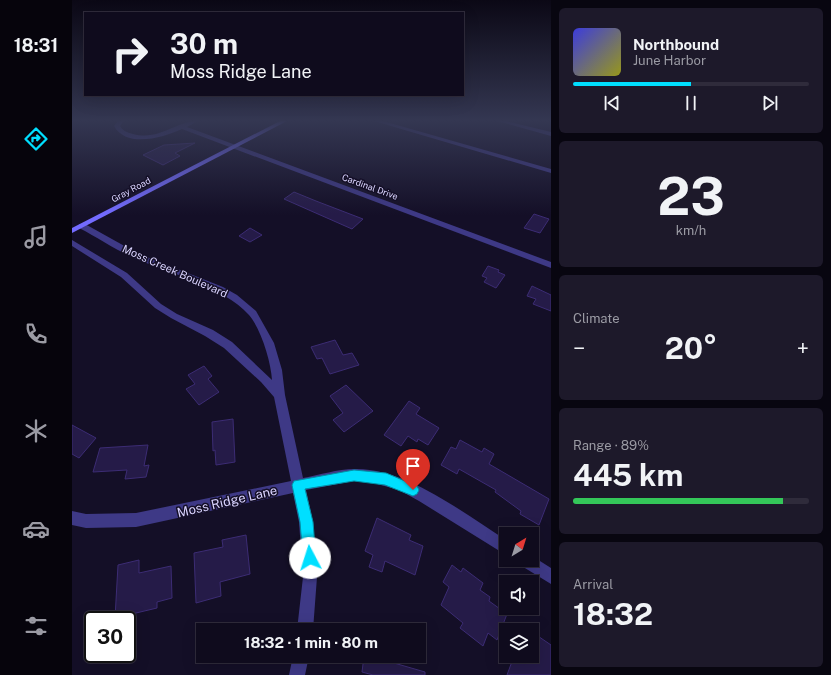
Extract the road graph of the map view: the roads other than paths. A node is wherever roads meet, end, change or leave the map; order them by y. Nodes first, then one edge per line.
1 (224, 152) edge
2 (245, 152) edge
3 (487, 152) edge
4 (551, 171) edge
5 (82, 226) junction
6 (72, 231) edge
7 (72, 242) edge
8 (551, 265) edge
9 (279, 395) junction
10 (298, 485) junction
11 (72, 518) edge
12 (499, 544) edge
13 (536, 567) edge
14 (551, 577) edge
15 (306, 623) edge
16 (300, 663) edge
17 (297, 675) edge

1 - 5 street, Gray Road
2 - 8 street, Cardinal Drive
3 - 4 street
5 - 6 street, Gray Road
5 - 9 street, Moss Creek Boulevard
7 - 9 street, Moss Creek Boulevard
9 - 10 street, Moss Creek Boulevard
10 - 11 street, Moss Ridge Lane
10 - 12 street, Moss Ridge Lane
10 - 15 street, Moss Creek Boulevard
13 - 14 street
16 - 17 street

